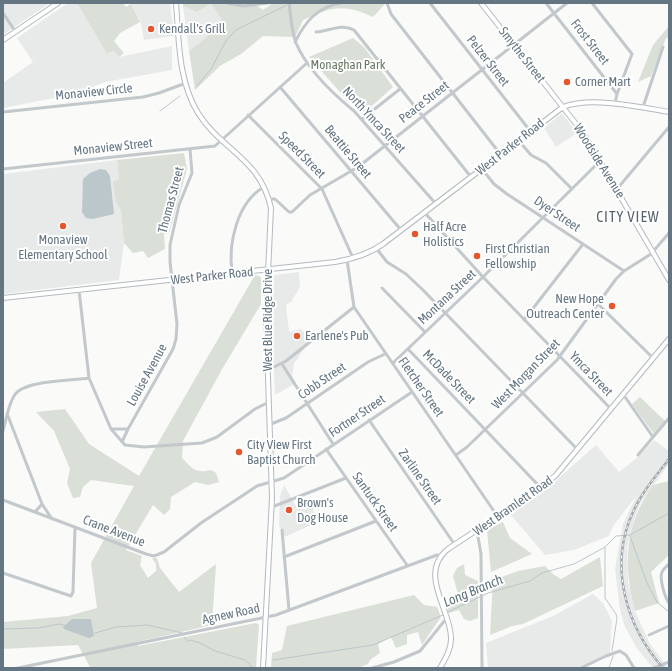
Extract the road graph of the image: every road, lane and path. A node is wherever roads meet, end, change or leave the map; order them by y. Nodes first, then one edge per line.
1 (58, 3) edge
2 (176, 3) edge
3 (227, 3) edge
4 (268, 3) edge
5 (288, 3) edge
6 (341, 3) edge
7 (387, 3) edge
8 (430, 3) edge
9 (481, 3) edge
10 (546, 3) edge
11 (567, 3) edge
12 (592, 3) edge
13 (3, 13) edge
14 (554, 13) junction
15 (16, 31) junction
16 (316, 32) dead end
17 (3, 40) edge
18 (296, 42) junction
19 (514, 45) junction
20 (663, 47) dead end
21 (307, 63) junction
22 (482, 70) junction
23 (186, 84) junction
24 (280, 87) junction
25 (400, 89) junction
26 (452, 93) junction
27 (617, 94) junction
28 (615, 103) junction
29 (562, 107) junction
30 (643, 107) junction
31 (3, 112) edge
32 (669, 112) edge
33 (248, 115) junction
34 (422, 116) junction
35 (362, 120) junction
36 (669, 127) edge
37 (531, 132) junction
38 (222, 139) junction
39 (519, 141) junction
40 (385, 146) junction
41 (190, 149) junction
42 (501, 155) junction
43 (600, 161) junction
44 (3, 169) edge
45 (482, 169) junction
46 (352, 171) junction
47 (471, 177) junction
48 (264, 187) junction
49 (322, 189) junction
50 (572, 189) junction
51 (617, 189) junction
52 (270, 199) junction
53 (436, 204) junction
54 (424, 212) junction
55 (543, 217) junction
56 (401, 230) junction
57 (669, 233) edge
58 (583, 244) junction
59 (376, 248) junction
60 (653, 251) junction
61 (353, 258) junction
62 (347, 260) junction
63 (268, 269) junction
64 (624, 271) junction
65 (232, 272) junction
66 (483, 277) junction
67 (171, 280) junction
68 (669, 280) edge
69 (382, 288) dead end
70 (79, 290) junction
71 (3, 298) edge
72 (598, 304) junction
73 (354, 307) junction
74 (445, 313) junction
75 (524, 320) junction
76 (425, 332) junction
77 (669, 339) edge
78 (408, 349) junction
79 (385, 354) junction
80 (560, 356) junction
81 (653, 358) junction
82 (393, 363) junction
83 (282, 364) junction
84 (268, 370) junction
85 (90, 378) junction
86 (412, 392) junction
87 (522, 394) junction
88 (623, 394) junction
89 (269, 402) junction
90 (307, 403) junction
91 (611, 409) junction
92 (8, 416) junction
93 (669, 418) edge
94 (369, 420) junction
95 (271, 424) junction
96 (112, 429) junction
97 (128, 429) junction
98 (485, 430) junction
99 (3, 431) edge
100 (654, 437) junction
101 (122, 442) junction
102 (333, 444) junction
103 (326, 449) junction
104 (578, 450) junction
105 (456, 455) junction
106 (638, 455) dead end
107 (346, 478) junction
108 (272, 481) junction
109 (541, 488) junction
110 (3, 500) edge
111 (42, 504) junction
112 (272, 507) junction
113 (34, 512) junction
114 (498, 517) junction
115 (52, 519) junction
116 (376, 521) junction
117 (75, 527) junction
118 (282, 530) dead end
119 (478, 530) junction
120 (455, 545) junction
121 (440, 556) junction
122 (284, 557) junction
123 (669, 564) edge
124 (407, 565) junction
125 (669, 571) edge
126 (662, 572) junction
127 (3, 573) edge
128 (669, 603) edge
129 (289, 610) junction
130 (445, 617) junction
131 (266, 618) junction
132 (669, 626) edge
133 (649, 635) dead end
134 (669, 662) edge
135 (18, 668) edge
136 (263, 668) edge
137 (372, 668) edge
138 (440, 668) edge
139 (482, 668) edge
140 (582, 668) edge
141 (634, 668) edge
142 (654, 668) edge

1 - 15 street
2 - 23 street, West Blue Ridge Drive
3 - 4 street
5 - 18 street, North Ymca Street
6 - 18 street
7 - 26 street
8 - 22 street, Pelzer Street
9 - 19 street, Smythe Street
10 - 14 street, Frost Street
11 - 14 street, Peace Street
12 - 27 street
13 - 15 street
14 - 19 street, Peace Street
14 - 27 street, Frost Street
15 - 17 street
16 - 25 street
18 - 21 street, North Ymca Street
19 - 22 street, Peace Street
19 - 29 street, Smythe Street
20 - 30 street
21 - 24 street
21 - 35 street, North Ymca Street
22 - 26 street, Peace Street
22 - 37 street, Pelzer Street
23 - 31 street, Monaview Circle
23 - 38 street, West Blue Ridge Drive
24 - 33 street
24 - 46 street, Beattie Street
25 - 34 street
25 - 35 street
26 - 34 street, Peace Street
26 - 42 street
27 - 28 street
28 - 29 street
28 - 30 street
29 - 37 street, West Parker Road
29 - 43 street, Woodside Avenue
30 - 32 street
33 - 38 street
33 - 49 street, Speed Street
34 - 40 street, Peace Street
34 - 47 street
35 - 40 street, North Ymca Street
36 - 51 street
37 - 39 street, West Parker Road
38 - 41 street, Monaview Street
38 - 48 street, West Blue Ridge Drive
39 - 42 street, West Parker Road
39 - 50 street
40 - 46 street, Peace Street
40 - 53 street, North Ymca Street
41 - 44 street, Monaview Street
41 - 67 street, Thomas Street
42 - 45 street, West Parker Road
43 - 50 street, Montana Street
43 - 51 street, Woodside Avenue
45 - 47 street, West Parker Road
45 - 55 street, Dyer Street
46 - 49 street, Peace Street
46 - 56 street, Beattie Street
47 - 53 street, West Parker Road
48 - 52 street, West Blue Ridge Drive
48 - 65 street
49 - 52 street, Peace Street
49 - 61 street, Speed Street
50 - 55 street, Montana Street
51 - 60 street, Woodside Avenue
52 - 63 street, West Blue Ridge Drive
53 - 54 street, West Parker Road
54 - 56 street, West Parker Road
54 - 66 street, Ymca Street
55 - 58 street, Dyer Street
55 - 66 street, Montana Street
56 - 59 street, West Parker Road
57 - 60 street, West Morgan Street
58 - 64 street, Dyer Street
58 - 75 street
59 - 61 street, West Parker Road
59 - 74 street
60 - 64 street, West Morgan Street
60 - 68 street, Woodside Avenue
61 - 62 street, West Parker Road
62 - 63 street, West Parker Road
62 - 73 street, Fletcher Street
63 - 65 street, West Parker Road
63 - 84 street, West Blue Ridge Drive
64 - 72 street, West Morgan Street
65 - 67 street, West Parker Road
66 - 74 street, Montana Street
66 - 75 street, Ymca Street
67 - 70 street, West Parker Road
67 - 97 street, Louise Avenue
69 - 76 street
70 - 71 street, West Parker Road
70 - 85 street
72 - 80 street, West Morgan Street
72 - 81 street
73 - 79 street, Fletcher Street
73 - 83 street
74 - 76 street, Montana Street
74 - 87 street
75 - 80 street, Ymca Street
76 - 78 street, Montana Street
77 - 81 street, West Bramlett Road
78 - 82 street, Montana Street
78 - 98 street, McDade Street
79 - 82 street, Fletcher Street
79 - 90 street, Cobb Street
80 - 87 street, West Morgan Street
80 - 91 street, Ymca Street
81 - 88 street, West Bramlett Road
82 - 86 street, Fletcher Street
83 - 84 street
83 - 90 street
84 - 89 street, West Blue Ridge Drive
85 - 92 street
85 - 96 street
86 - 94 street, Fortner Street
86 - 105 street, Fletcher Street
87 - 98 street, West Morgan Street
87 - 104 street
88 - 91 street, West Bramlett Road
88 - 100 street
89 - 95 street, West Blue Ridge Drive
89 - 101 street
90 - 95 street, Cobb Street
90 - 102 street
91 - 104 street, West Bramlett Road
92 - 99 street
92 - 111 street
93 - 100 street
94 - 102 street, Fortner Street
94 - 120 street, Zarline Street
95 - 108 street, West Blue Ridge Drive
96 - 97 street
96 - 101 street
97 - 101 street, Louise Avenue
98 - 105 street, West Morgan Street
98 - 109 street, McDade Street
100 - 106 street
102 - 103 street, Fortner Street
103 - 107 street, Santuck Street
103 - 108 street, Fortner Street
104 - 109 street, West Bramlett Road
105 - 114 street, Fletcher Street
107 - 112 street
107 - 116 street, Santuck Street
108 - 112 street, West Blue Ridge Drive
108 - 117 street, Crane Avenue
109 - 114 street, West Bramlett Road
110 - 113 street, Crane Avenue
111 - 113 street
111 - 115 street
112 - 131 street, West Blue Ridge Drive
113 - 115 street, Crane Avenue
114 - 119 street, West Bramlett Road
115 - 117 street, Crane Avenue
116 - 122 street
116 - 124 street, Santuck Street
117 - 127 street
118 - 122 street
119 - 120 street, West Bramlett Road
119 - 139 street
120 - 121 street, West Bramlett Road
121 - 124 street, Agnew Road
121 - 130 street
122 - 129 street
123 - 126 street
124 - 129 street, Agnew Road
125 - 126 street
126 - 128 street
129 - 131 street, Agnew Road
130 - 137 street
130 - 138 street
131 - 135 street, Agnew Road
131 - 136 street, West Blue Ridge Drive
132 - 133 street
134 - 142 street
140 - 141 street

